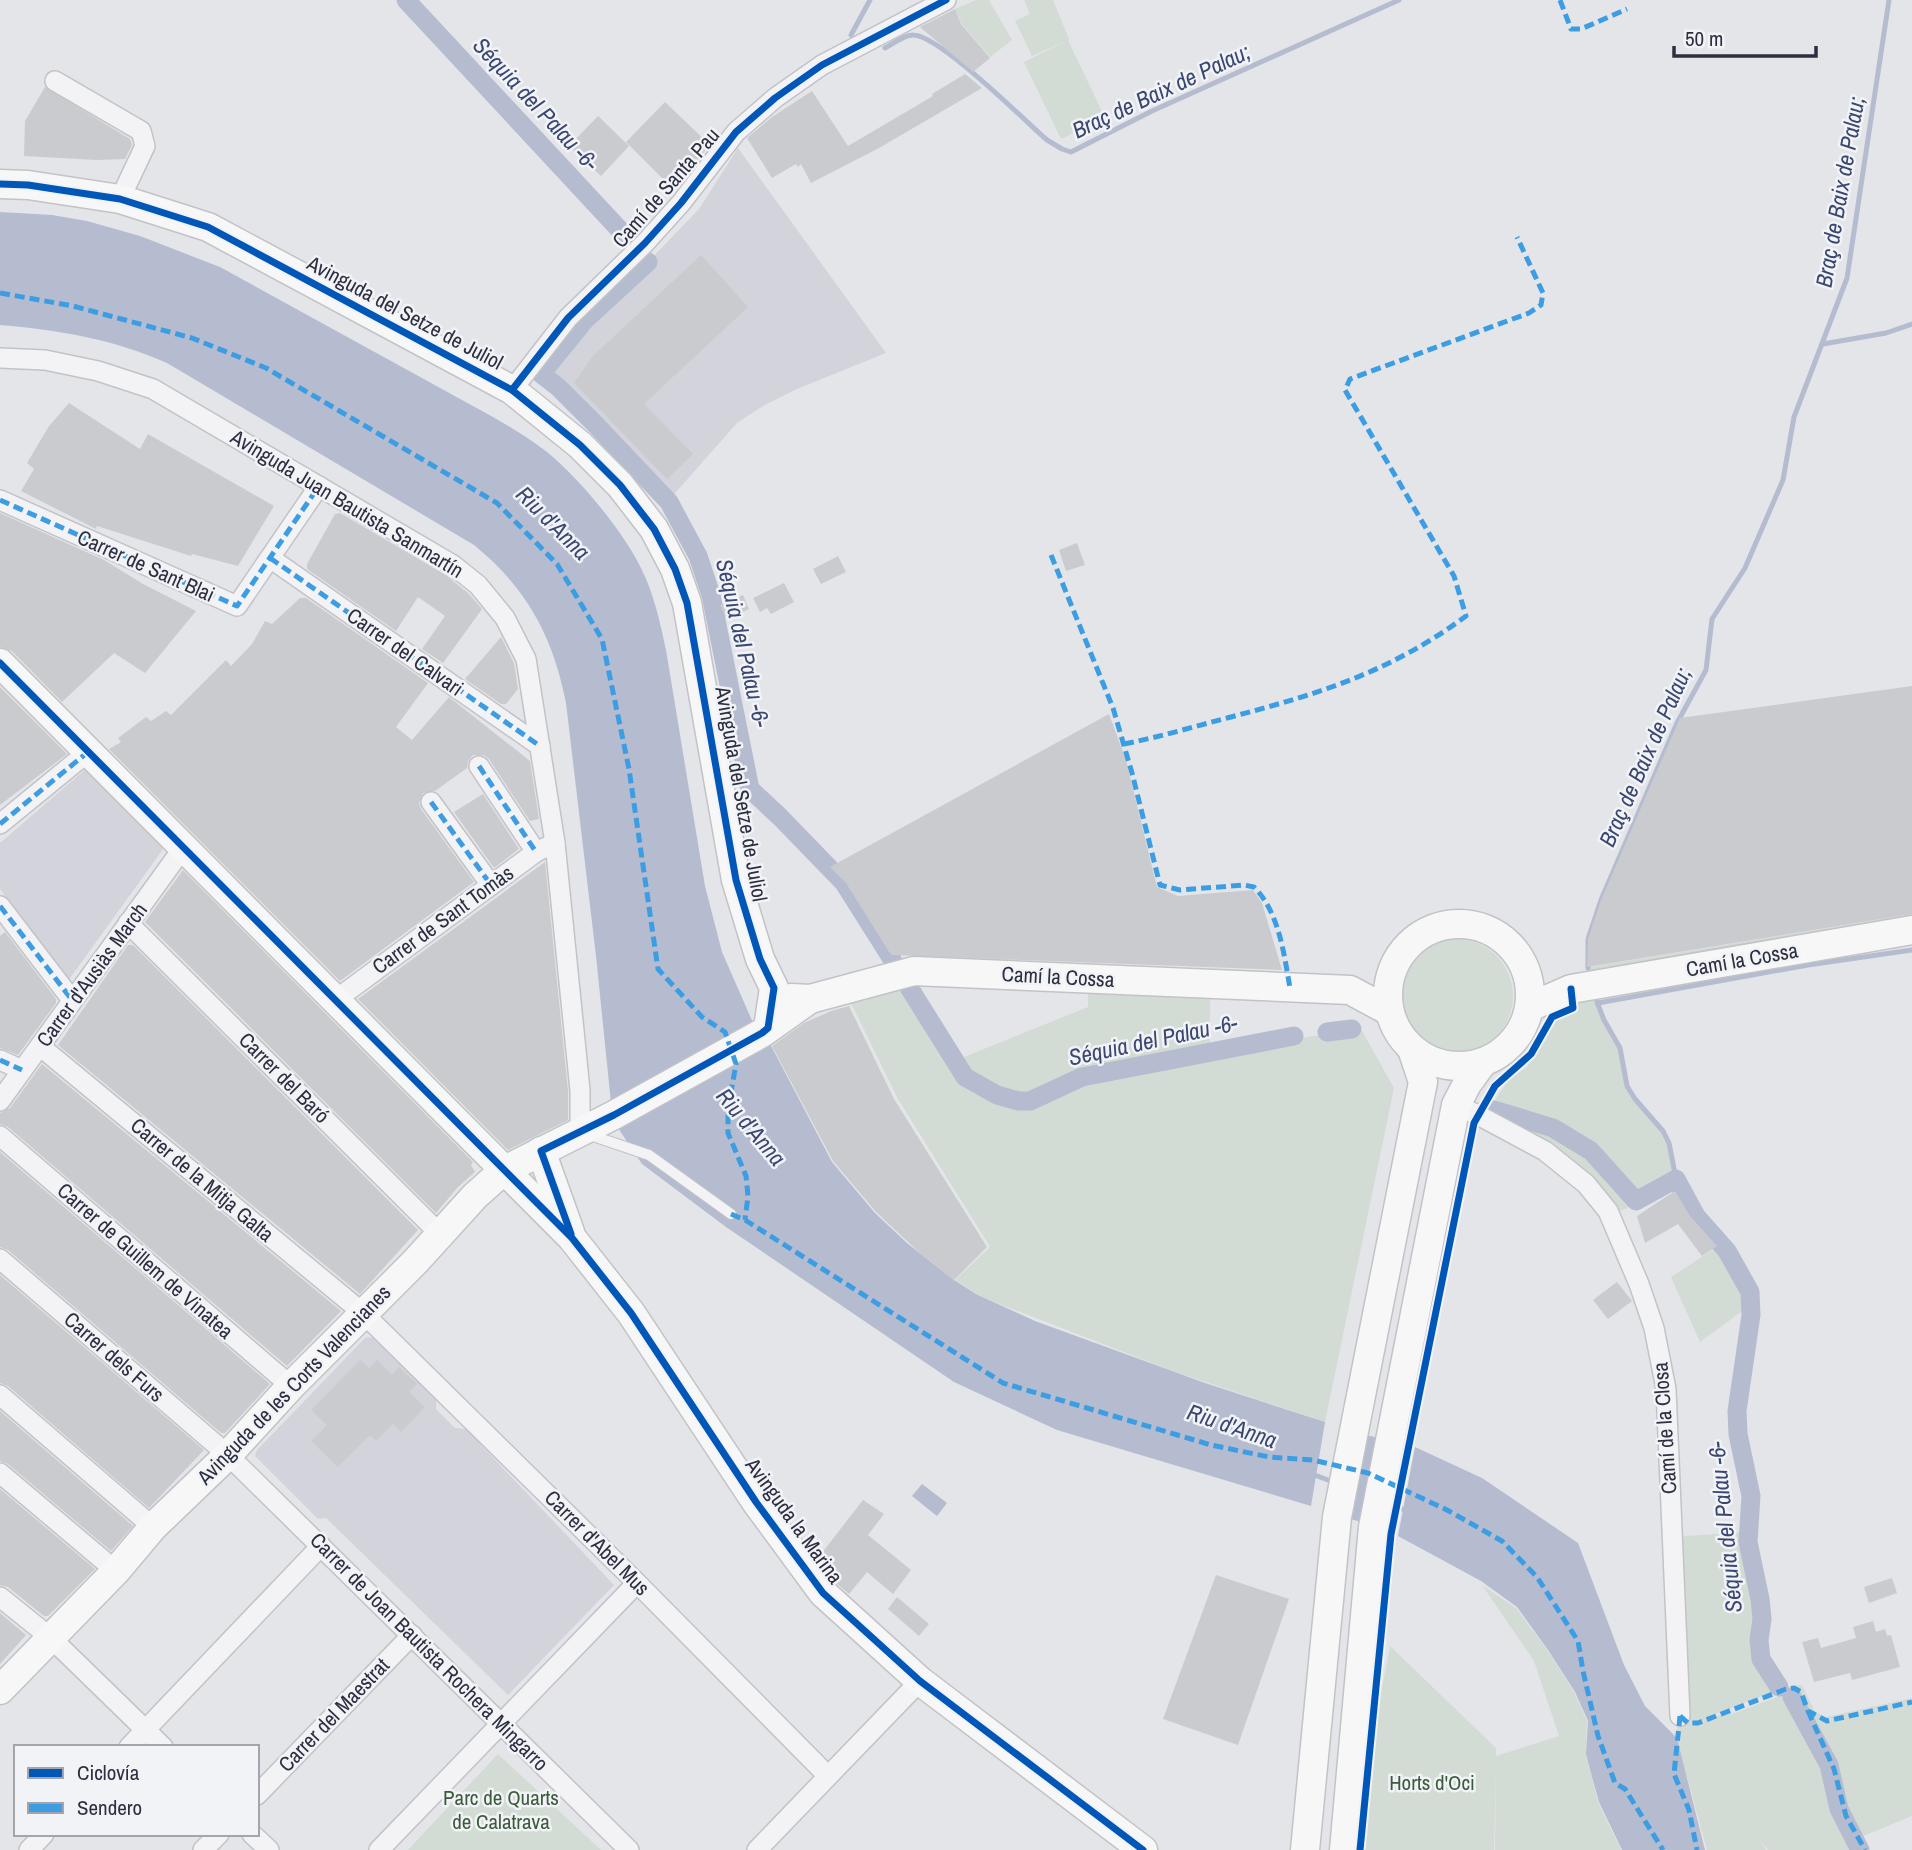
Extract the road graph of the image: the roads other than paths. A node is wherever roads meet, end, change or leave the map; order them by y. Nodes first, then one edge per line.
1 (946, 0) edge
2 (55, 81) dead end
3 (0, 184) edge
4 (120, 199) junction
5 (0, 358) edge
6 (512, 390) junction
7 (319, 486) junction
8 (3, 504) edge
9 (270, 558) junction
10 (0, 663) edge
11 (540, 746) junction
12 (88, 752) junction
13 (478, 766) dead end
14 (431, 802) dead end
15 (2, 818) edge
16 (555, 843) junction
17 (183, 848) junction
18 (536, 852) junction
19 (491, 885) junction
20 (0, 906) edge
21 (128, 923) junction
22 (1912, 930) edge
23 (1526, 970) junction
24 (1391, 971) junction
25 (774, 988) junction
26 (1571, 989) junction
27 (1350, 990) junction
28 (810, 999) junction
29 (72, 1000) junction
30 (334, 1001) junction
31 (1530, 1007) junction
32 (1389, 1011) junction
33 (765, 1030) junction
34 (41, 1047) junction
35 (1412, 1049) junction
36 (0, 1060) edge
37 (1483, 1062) junction
38 (22, 1070) junction
39 (0, 1101) edge
40 (1456, 1105) junction
41 (580, 1131) junction
42 (0, 1136) edge
43 (541, 1151) junction
44 (503, 1171) junction
45 (731, 1214) dead end
46 (439, 1233) junction
47 (572, 1238) junction
48 (0, 1259) edge
49 (363, 1313) junction
50 (291, 1386) junction
51 (0, 1395) edge
52 (228, 1455) junction
53 (0, 1473) edge
54 (153, 1527) junction
55 (321, 1546) junction
56 (116, 1571) junction
57 (638, 1583) junction
58 (0, 1597) edge
59 (412, 1635) junction
60 (51, 1638) junction
61 (920, 1681) junction
62 (0, 1690) edge
63 (1680, 1716) dead end
64 (501, 1724) junction
65 (145, 1730) junction
66 (131, 1745) edge
67 (161, 1745) edge
68 (828, 1776) junction
69 (259, 1792) edge
70 (42, 1836) edge
71 (217, 1836) edge
72 (254, 1836) edge
73 (29, 1850) edge
74 (204, 1850) edge
75 (269, 1850) edge
76 (379, 1850) edge
77 (629, 1850) edge
78 (757, 1850) edge
79 (1143, 1850) edge
80 (1305, 1850) edge
81 (1344, 1850) edge

1 - 6 street, Camí de Santa Pau
2 - 4 street
3 - 4 main road, Avinguda del Setze de Juliol
4 - 6 main road, Avinguda del Setze de Juliol
5 - 7 street, Avinguda Juan Bautista Sanmartín
6 - 25 main road, Avinguda del Setze de Juliol
7 - 9 street, Carrer de Sant Blai
7 - 11 street, Avinguda Juan Bautista Sanmartín
8 - 9 street, Carrer de Sant Blai
9 - 11 street, Carrer del Calvari
10 - 12 main road
11 - 16 street, Avinguda Juan Bautista Sanmartín
12 - 15 street
12 - 17 main road
13 - 18 street
14 - 19 street
16 - 18 street, Carrer de Sant Tomàs
16 - 41 street, Avinguda Juan Bautista Sanmartín
17 - 21 street, Carrer d'Ausiàs March
17 - 30 main road
18 - 19 street, Carrer de Sant Tomàs
19 - 30 street, Carrer de Sant Tomàs
20 - 29 street
21 - 29 street, Carrer d'Ausiàs March
21 - 46 street, Carrer del Baró
22 - 26 main road, Camí la Cossa
23 - 24 main road
23 - 26 main road
23 - 31 main road
24 - 27 main road, Camí la Cossa
24 - 32 main road
25 - 28 main road, Camí la Cossa
25 - 33 main road
26 - 31 main road, Camí la Cossa
27 - 28 main road, Camí la Cossa
27 - 32 main road, Camí la Cossa
28 - 33 main road
29 - 34 street, Carrer d'Ausiàs March
30 - 44 main road
31 - 37 main road
32 - 35 main road
33 - 41 main road, Avinguda de les Corts Valencianes
34 - 38 street, Carrer d'Ausiàs March
34 - 49 street, Carrer de la Mitja Galta
35 - 37 main road
35 - 80 main road
36 - 38 street
37 - 40 main road
38 - 39 street, Carrer d'Ausiàs March
40 - 63 street, Camí de la Closa
40 - 81 main road
41 - 43 main road, Avinguda de les Corts Valencianes
41 - 45 lane
42 - 50 street, Carrer de Guillem de Vinatea
43 - 44 main road, Avinguda de les Corts Valencianes
43 - 47 main road
44 - 46 main road, Avinguda de les Corts Valencianes
44 - 47 main road
46 - 49 main road, Avinguda de les Corts Valencianes
47 - 61 main road, Avinguda la Marina
48 - 52 street, Carrer dels Furs
49 - 50 main road, Avinguda de les Corts Valencianes
49 - 57 street, Carrer d'Abel Mus
50 - 52 main road, Avinguda de les Corts Valencianes
51 - 54 street
52 - 54 main road, Avinguda de les Corts Valencianes
52 - 55 street, Carrer de Joan Bautista Rochera Mingarro
53 - 56 street
54 - 56 main road, Avinguda de les Corts Valencianes
55 - 59 street, Carrer de Joan Bautista Rochera Mingarro
55 - 65 street
56 - 60 main road, Avinguda de les Corts Valencianes
57 - 64 street
57 - 68 street, Carrer d'Abel Mus
58 - 60 street
59 - 64 street, Carrer de Joan Bautista Rochera Mingarro
59 - 69 street, Carrer del Maestrat
60 - 62 main road, Avinguda de les Corts Valencianes
60 - 65 street
61 - 68 street
61 - 79 main road, Avinguda la Marina
64 - 76 street
64 - 77 street, Carrer de Joan Bautista Rochera Mingarro
65 - 66 street
65 - 67 street
68 - 78 street
70 - 73 street
71 - 74 street
72 - 75 street

